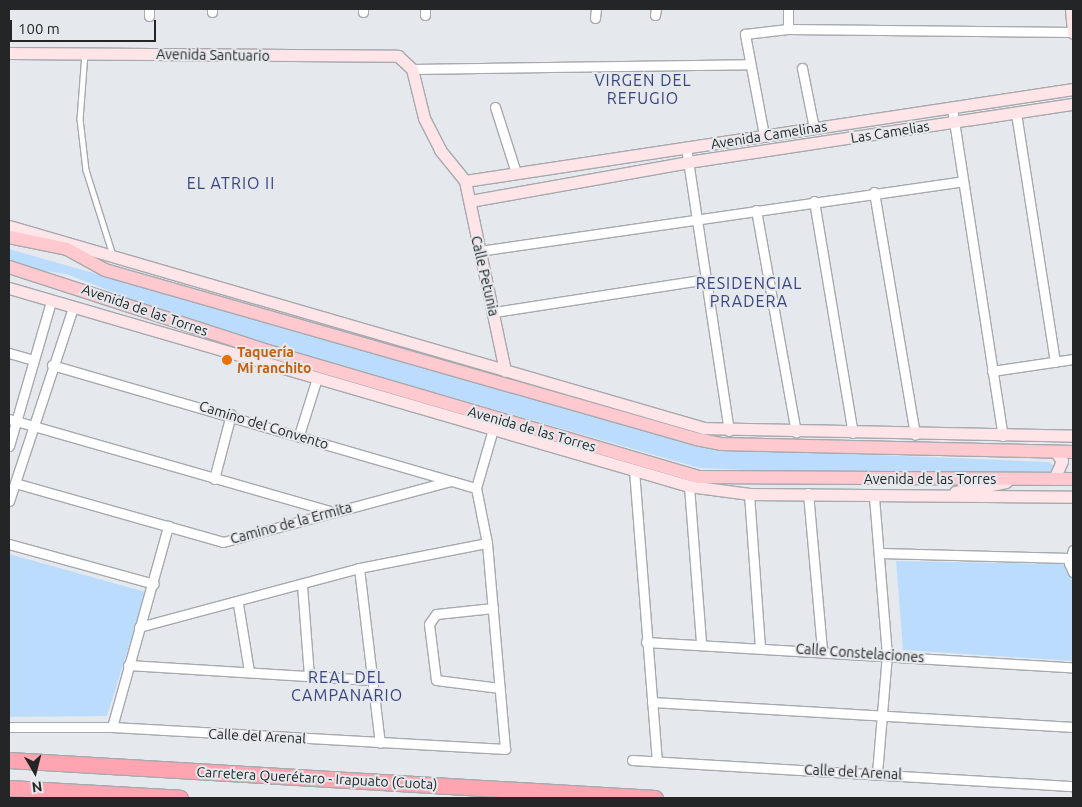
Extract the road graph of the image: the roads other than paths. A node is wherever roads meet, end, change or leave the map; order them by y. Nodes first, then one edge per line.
1 (788, 9) edge
2 (1071, 9) edge
3 (788, 29) junction
4 (1073, 32) edge
5 (9, 53) edge
6 (85, 53) junction
7 (750, 64) junction
8 (802, 68) dead end
9 (412, 69) junction
10 (1073, 88) edge
11 (1073, 104) edge
12 (495, 107) dead end
13 (952, 108) junction
14 (1016, 113) junction
15 (953, 122) junction
16 (814, 128) junction
17 (764, 135) junction
18 (686, 147) junction
19 (688, 162) junction
20 (516, 173) junction
21 (465, 181) junction
22 (962, 181) junction
23 (874, 192) junction
24 (470, 201) junction
25 (814, 201) junction
26 (756, 210) junction
27 (698, 219) junction
28 (9, 226) edge
29 (9, 237) edge
30 (479, 251) junction
31 (113, 254) junction
32 (9, 267) edge
33 (707, 279) junction
34 (9, 288) edge
35 (51, 300) junction
36 (73, 307) junction
37 (494, 312) junction
38 (9, 353) edge
39 (1073, 359) edge
40 (33, 360) junction
41 (1055, 362) junction
42 (52, 365) junction
43 (505, 371) junction
44 (992, 371) junction
45 (317, 378) junction
46 (231, 414) junction
47 (13, 420) edge
48 (31, 424) junction
49 (493, 429) junction
50 (729, 431) junction
51 (796, 432) junction
52 (853, 433) junction
53 (299, 435) junction
54 (914, 435) junction
55 (1003, 436) junction
56 (1073, 436) edge
57 (9, 446) edge
58 (1055, 451) junction
59 (1073, 452) edge
60 (634, 470) junction
61 (214, 479) junction
62 (1021, 479) junction
63 (1054, 479) junction
64 (1073, 479) edge
65 (451, 481) junction
66 (15, 483) junction
67 (689, 486) junction
68 (476, 488) junction
69 (808, 493) junction
70 (749, 494) junction
71 (874, 497) junction
72 (932, 497) junction
73 (1073, 497) edge
74 (9, 501) edge
75 (329, 512) junction
76 (168, 526) junction
77 (487, 543) junction
78 (9, 544) edge
79 (880, 553) junction
80 (1071, 554) edge
81 (359, 568) junction
82 (1073, 572) edge
83 (154, 584) junction
84 (302, 585) junction
85 (238, 604) junction
86 (493, 608) junction
87 (139, 627) junction
88 (646, 642) junction
89 (701, 644) junction
90 (760, 646) junction
91 (822, 650) junction
92 (887, 654) junction
93 (128, 665) junction
94 (1073, 667) edge
95 (249, 671) junction
96 (309, 675) junction
97 (372, 680) junction
98 (500, 688) junction
99 (652, 702) junction
100 (882, 716) junction
101 (9, 727) edge
102 (1073, 727) edge
103 (112, 728) junction
104 (380, 743) junction
105 (9, 760) edge
106 (632, 760) dead end
107 (657, 761) junction
108 (877, 774) junction
109 (1073, 786) edge
110 (9, 788) edge
111 (180, 798) edge
112 (655, 798) edge

1 - 3 street
2 - 4 street
3 - 4 street
3 - 7 street
5 - 6 street, Avenida Santuario
6 - 9 street, Avenida Santuario
6 - 31 lane
7 - 9 street
7 - 17 street
8 - 16 street
9 - 21 street
10 - 13 street, Avenida Camelinas
11 - 14 street, Las Camelias
12 - 20 street
13 - 15 street
13 - 16 street, Avenida Camelinas
14 - 15 street, Las Camelias
14 - 41 street
15 - 19 street, Las Camelias
15 - 22 street
16 - 17 street, Avenida Camelinas
17 - 18 street, Avenida Camelinas
18 - 19 street
18 - 20 street, Avenida Camelinas
19 - 24 street, Las Camelias
19 - 27 street
20 - 21 street, Avenida Camelinas
21 - 24 street, Calle Petunia
22 - 23 street
22 - 44 street
23 - 25 street
23 - 54 street
24 - 30 street, Calle Petunia
25 - 26 street
25 - 52 street
26 - 27 street
26 - 51 street
27 - 30 street
27 - 33 street
28 - 31 street
29 - 58 main road, Avenida de las Torres
30 - 37 street, Calle Petunia
31 - 43 street
32 - 62 main road, Avenida de las Torres
33 - 37 street
33 - 50 street
34 - 35 street, Avenida de las Torres
35 - 36 street, Avenida de las Torres
35 - 40 street
36 - 42 street
36 - 45 street, Avenida de las Torres
37 - 43 street, Calle Petunia
38 - 40 street
39 - 41 street
40 - 47 street
41 - 44 street
42 - 46 street, Camino del Convento
42 - 48 street
43 - 50 street
44 - 55 street
45 - 49 street, Avenida de las Torres
45 - 53 street
46 - 53 street, Camino del Convento
46 - 61 street
47 - 48 street
47 - 57 street
48 - 61 street
48 - 66 street
49 - 60 street, Avenida de las Torres
49 - 68 street
50 - 51 street
51 - 52 street
52 - 54 street
53 - 65 street, Camino del Convento
54 - 55 street
55 - 56 street
58 - 59 main road, Avenida de las Torres
58 - 63 street
60 - 67 street, Avenida de las Torres
60 - 88 street
61 - 75 street
62 - 63 main road, Avenida de las Torres
62 - 72 street
63 - 64 main road, Avenida de las Torres
65 - 68 street, Camino del Convento
65 - 75 street, Camino de la Ermita
66 - 74 street
66 - 76 street, Camino de la Ermita
67 - 70 street, Avenida de las Torres
67 - 89 street
68 - 77 street
69 - 70 street, Avenida de las Torres
69 - 71 street, Avenida de las Torres
69 - 91 street
70 - 90 street
71 - 72 street, Avenida de las Torres
71 - 79 street
72 - 73 street, Avenida de las Torres
75 - 76 street, Camino de la Ermita
76 - 83 street
77 - 81 street
77 - 86 street
78 - 83 street
79 - 80 street
79 - 92 street
80 - 82 street
81 - 84 street
81 - 97 street
83 - 87 street
84 - 85 street
84 - 96 street
85 - 87 street
85 - 95 street
86 - 98 street
86 - 98 street
87 - 93 street
88 - 89 street, Calle Constelaciones
88 - 99 street
89 - 90 street, Calle Constelaciones
90 - 91 street, Calle Constelaciones
91 - 92 street, Calle Constelaciones
92 - 94 street, Calle Constelaciones
92 - 100 street
93 - 95 street
93 - 103 street
95 - 96 street
96 - 97 street
97 - 104 street
98 - 104 street, Calle del Arenal
99 - 100 street
99 - 107 street
100 - 102 street
100 - 108 street
101 - 103 street, Calle del Arenal
103 - 104 street, Calle del Arenal
105 - 112 highway, Carretera Querétaro - Irapuato (Cuota)
106 - 107 street, Calle del Arenal
107 - 108 street, Calle del Arenal
108 - 109 street, Calle del Arenal
110 - 111 highway

